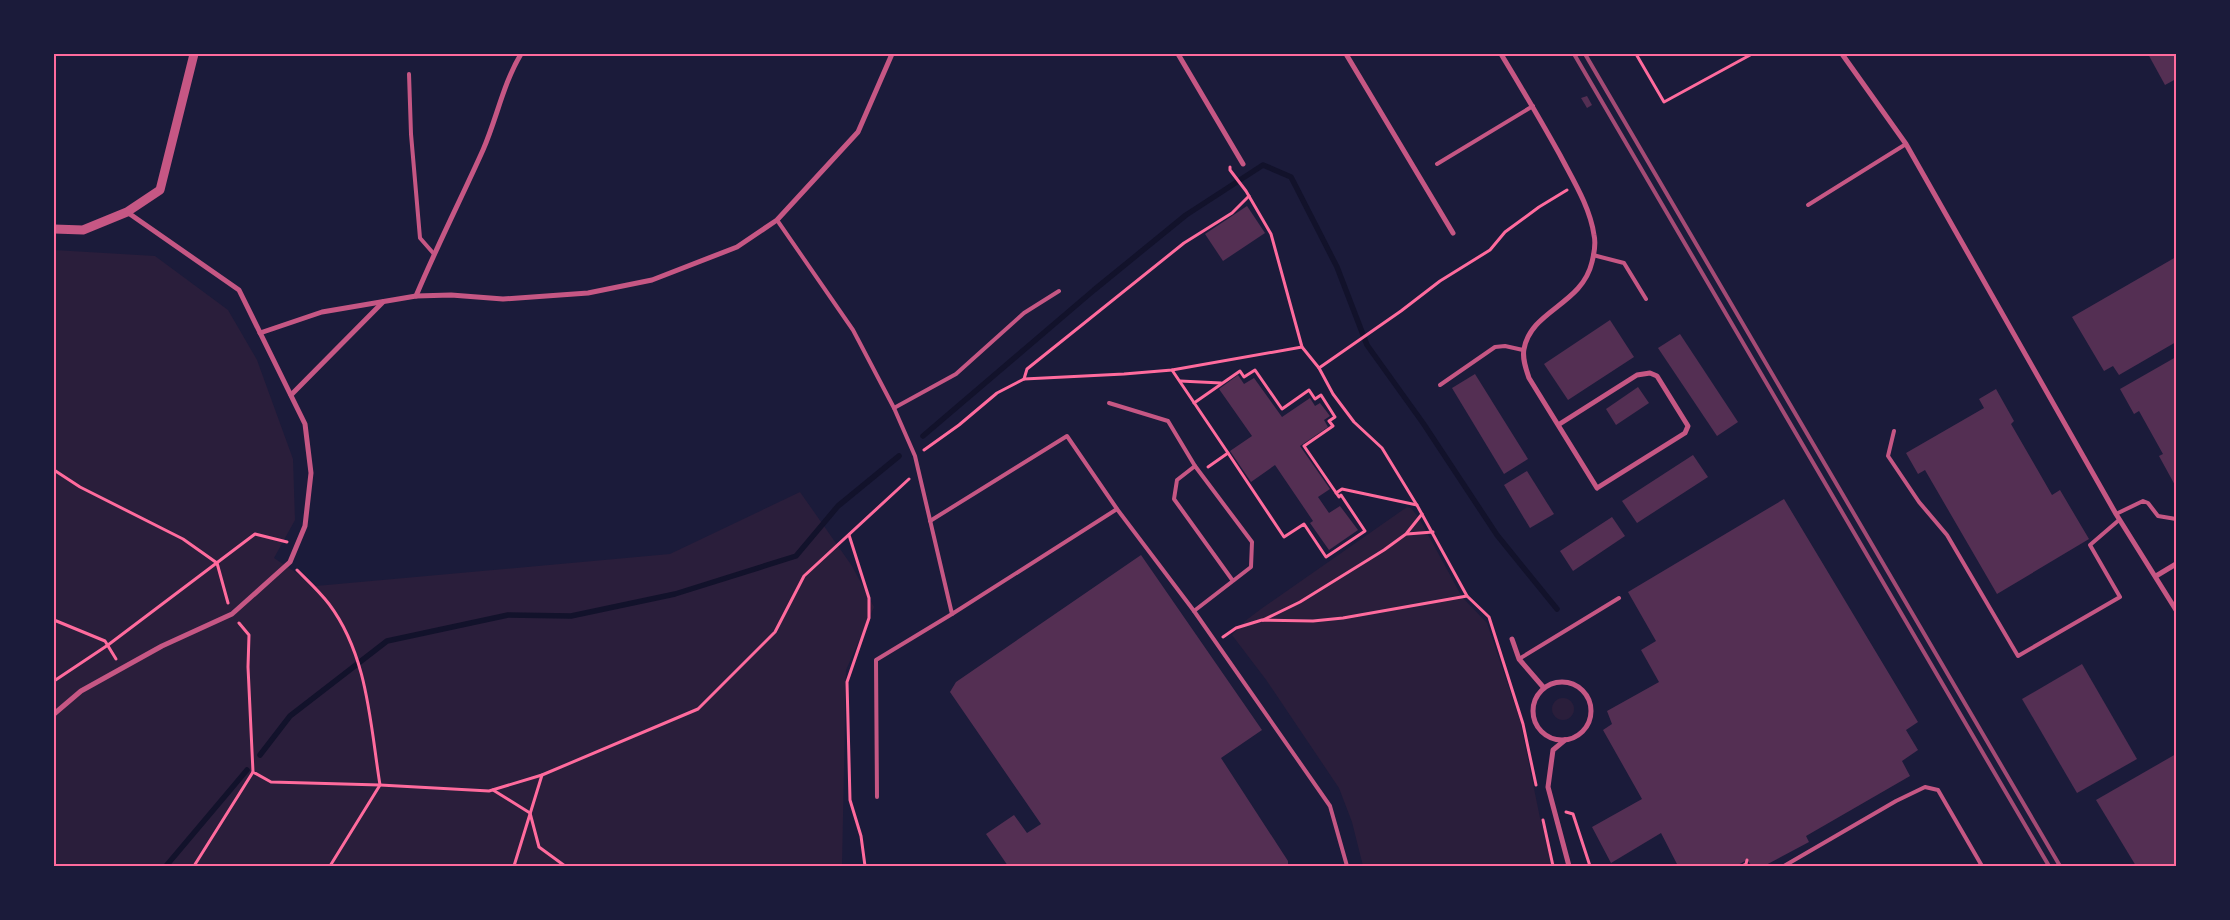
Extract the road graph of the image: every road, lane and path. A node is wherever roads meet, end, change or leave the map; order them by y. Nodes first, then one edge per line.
1 (194, 54) edge
2 (521, 54) edge
3 (892, 54) edge
4 (1178, 54) edge
5 (1346, 54) edge
6 (1501, 54) edge
7 (1636, 54) edge
8 (1752, 54) edge
9 (1842, 54) edge
10 (409, 74) dead end
11 (1533, 106) junction
12 (1906, 144) junction
13 (1242, 164) dead end
14 (1437, 164) dead end
15 (1230, 170) dead end
16 (1576, 185) junction
17 (1249, 196) junction
18 (1808, 204) dead end
19 (127, 212) junction
20 (777, 220) junction
21 (54, 228) edge
22 (1453, 233) dead end
23 (434, 254) junction
24 (1593, 255) junction
25 (1059, 291) dead end
26 (416, 296) junction
27 (1646, 299) dead end
28 (383, 302) junction
29 (260, 333) junction
30 (1302, 347) junction
31 (1523, 350) junction
32 (1319, 368) junction
33 (1172, 370) junction
34 (1024, 379) junction
35 (1180, 381) junction
36 (1222, 384) junction
37 (1440, 384) dead end
38 (290, 395) junction
39 (1109, 403) dead end
40 (1194, 403) junction
41 (894, 408) junction
42 (1558, 425) junction
43 (1894, 431) dead end
44 (1228, 453) junction
45 (915, 456) junction
46 (917, 466) junction
47 (1195, 466) junction
48 (54, 470) edge
49 (1200, 473) junction
50 (1336, 493) junction
51 (1417, 505) junction
52 (1117, 510) junction
53 (1422, 514) junction
54 (2116, 514) junction
55 (2176, 519) edge
56 (2120, 520) junction
57 (930, 521) junction
58 (1433, 532) junction
59 (1406, 534) junction
60 (849, 535) junction
61 (298, 545) junction
62 (290, 562) junction
63 (217, 564) junction
64 (2176, 564) edge
65 (2156, 576) junction
66 (1232, 581) junction
67 (1467, 596) junction
68 (1620, 598) dead end
69 (2176, 610) edge
70 (1194, 611) junction
71 (232, 614) junction
72 (952, 614) junction
73 (54, 620) edge
74 (1262, 620) junction
75 (1512, 639) dead end
76 (1216, 642) junction
77 (108, 645) junction
78 (1519, 659) junction
79 (122, 669) junction
80 (54, 681) edge
81 (1544, 688) junction
82 (54, 714) edge
83 (1566, 740) junction
84 (253, 772) junction
85 (542, 775) junction
86 (380, 785) junction
87 (493, 790) junction
88 (1537, 792) dead end
89 (876, 797) dead end
90 (1541, 811) dead end
91 (530, 814) junction
92 (1573, 814) dead end
93 (1748, 860) dead end
94 (194, 866) edge
95 (330, 866) edge
96 (514, 866) edge
97 (565, 866) edge
98 (865, 866) edge
99 (1347, 866) edge
100 (1552, 866) edge
101 (1568, 866) edge
102 (1590, 866) edge
103 (1742, 866) edge
104 (1784, 866) edge
105 (1982, 866) edge

1 - 19 street
2 - 23 street
3 - 20 street
4 - 13 street
5 - 22 street
6 - 11 street
7 - 8 path
9 - 12 street
10 - 23 lane
11 - 14 lane
11 - 16 street
12 - 18 lane
12 - 54 street
15 - 17 path
16 - 24 street
16 - 32 path
17 - 30 path
17 - 34 path
19 - 21 street
19 - 29 street
20 - 26 street
20 - 41 lane
23 - 26 street
24 - 27 lane
24 - 31 street
25 - 41 lane
26 - 28 street
28 - 29 street
28 - 38 street
29 - 38 street
30 - 32 path
30 - 33 path
31 - 37 lane
31 - 42 street
32 - 51 path
33 - 34 path
33 - 35 path
34 - 45 path
35 - 36 path
35 - 40 path
36 - 40 path
36 - 50 path
38 - 61 street
39 - 47 lane
40 - 44 path
41 - 45 lane
42 - 42 street
43 - 56 lane
44 - 49 path
44 - 50 path
45 - 46 lane
46 - 57 lane
46 - 60 path
47 - 49 lane
47 - 66 lane
48 - 63 path
49 - 66 lane
50 - 51 path
51 - 53 path
52 - 57 lane
52 - 70 lane
52 - 72 lane
53 - 58 path
53 - 59 path
54 - 55 lane
54 - 56 street
56 - 65 street
57 - 72 lane
58 - 59 path
58 - 67 path
59 - 74 path
60 - 85 path
60 - 98 path
61 - 62 street
61 - 63 path
62 - 71 street
62 - 86 path
63 - 71 path
63 - 77 path
64 - 65 street
65 - 69 street
66 - 70 lane
67 - 74 path
67 - 88 path
68 - 78 lane
70 - 76 lane
71 - 79 street
71 - 84 path
72 - 89 lane
73 - 77 path
74 - 76 path
75 - 78 street
76 - 99 lane
77 - 79 path
77 - 80 path
78 - 81 street
79 - 82 street
81 - 83 street
81 - 83 street
83 - 101 street
84 - 86 path
84 - 94 path
85 - 87 path
85 - 91 path
86 - 87 path
86 - 95 path
87 - 91 path
90 - 100 path
91 - 96 path
91 - 97 path
92 - 102 path
93 - 103 path
104 - 105 lane

